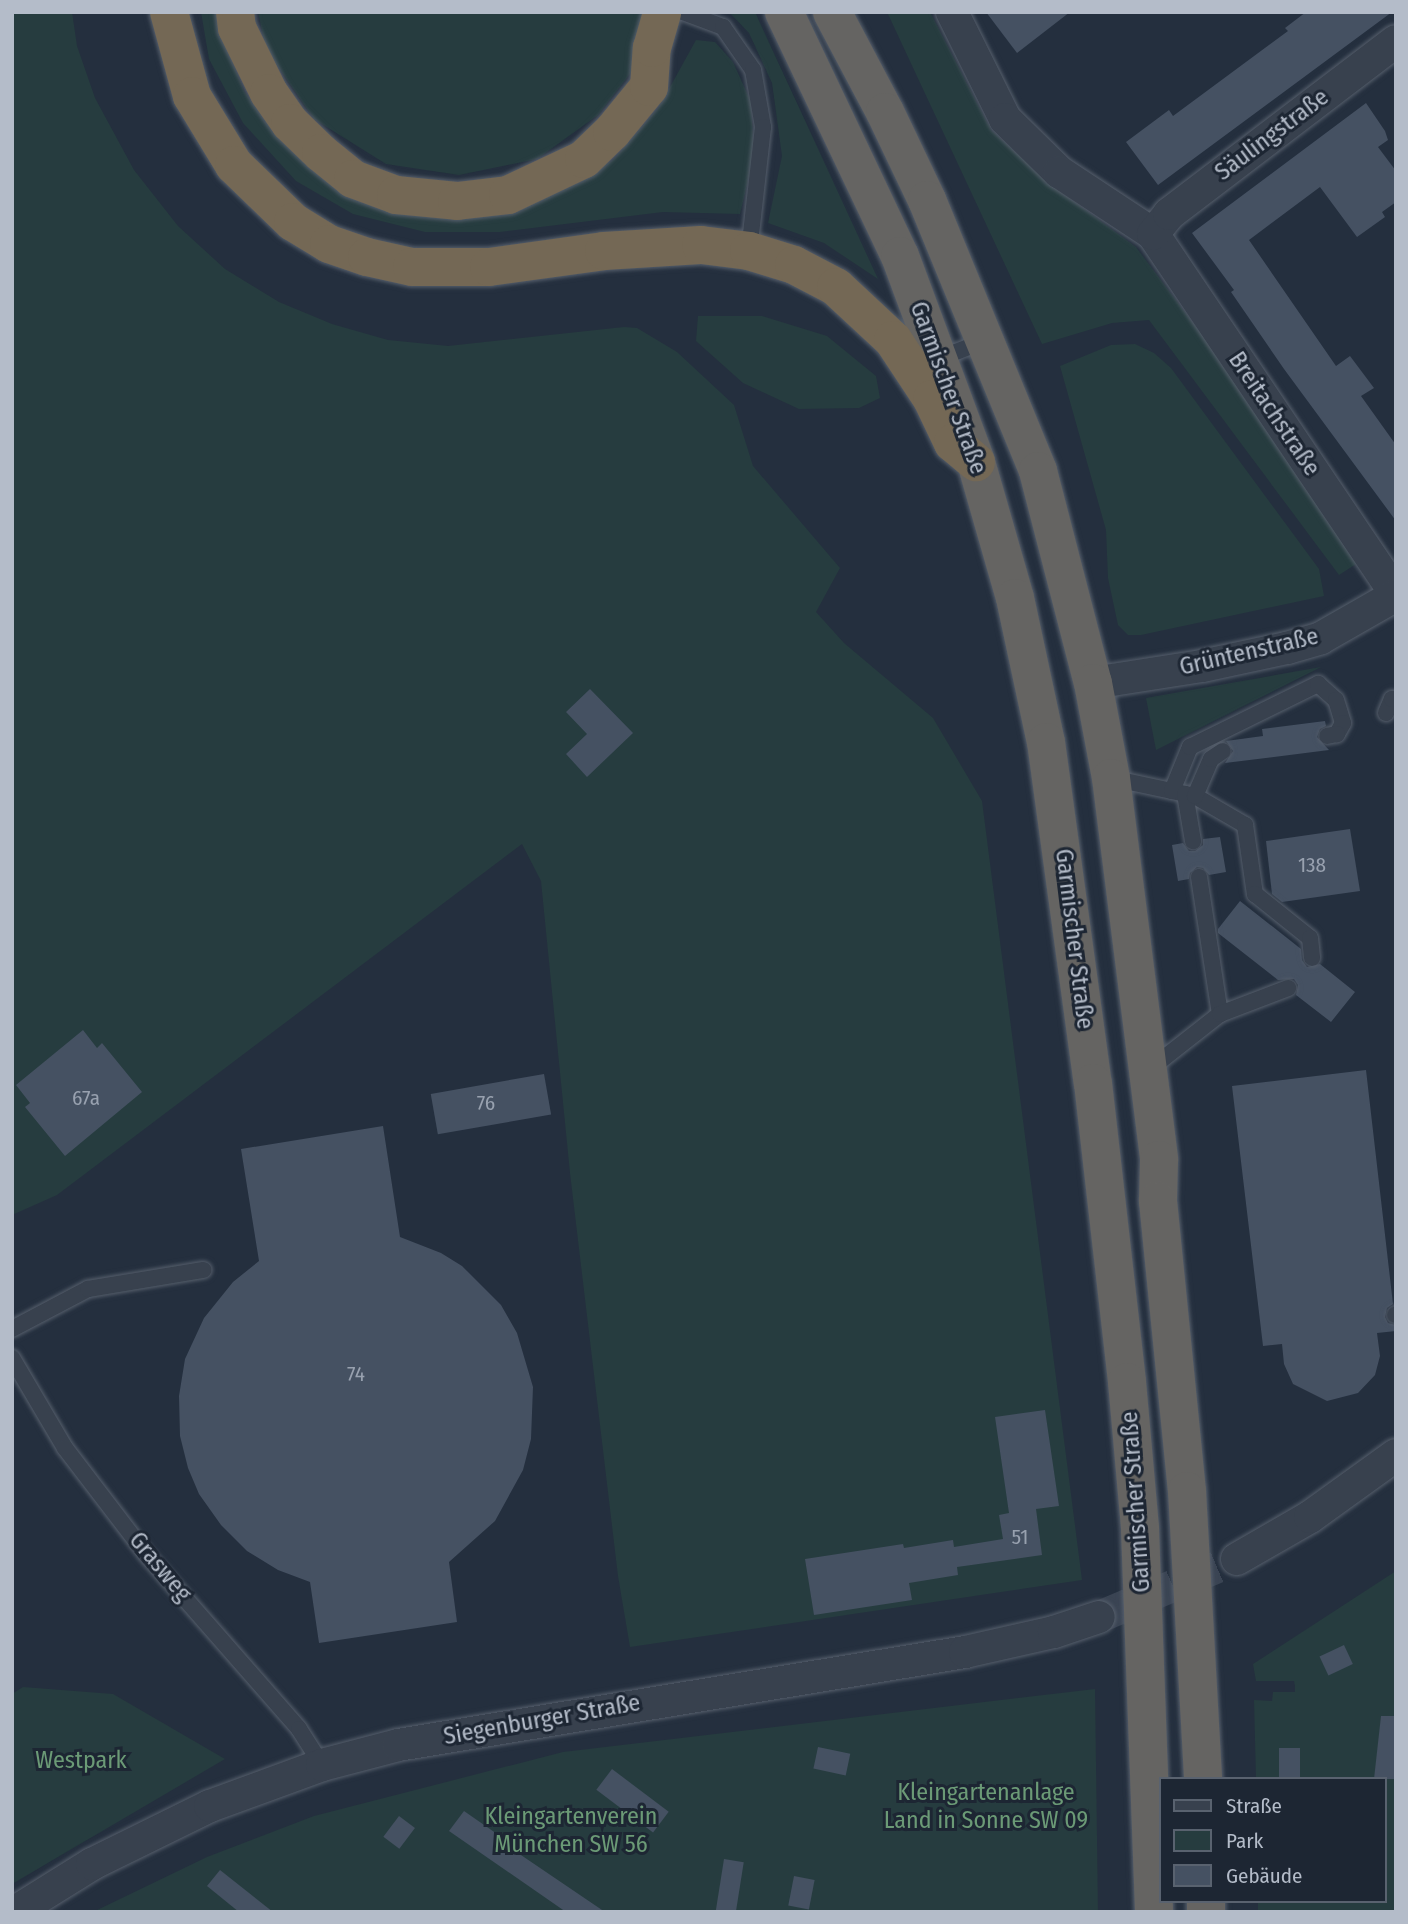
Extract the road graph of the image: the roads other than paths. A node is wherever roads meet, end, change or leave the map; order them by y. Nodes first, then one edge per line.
1 (169, 12) edge
2 (235, 12) edge
3 (662, 12) edge
4 (683, 12) edge
5 (784, 12) edge
6 (832, 12) edge
7 (952, 12) edge
8 (1396, 41) edge
9 (1153, 234) junction
10 (749, 251) junction
11 (986, 340) junction
12 (938, 359) junction
13 (976, 462) junction
14 (1396, 595) edge
15 (1093, 683) junction
16 (1396, 699) edge
17 (1386, 713) dead end
18 (1327, 736) dead end
19 (1223, 751) dead end
20 (1111, 778) junction
21 (1184, 794) junction
22 (1193, 841) dead end
23 (1199, 877) dead end
24 (1312, 958) dead end
25 (1288, 988) dead end
26 (1220, 1014) junction
27 (1148, 1070) junction
28 (203, 1270) dead end
29 (12, 1329) edge
30 (12, 1358) edge
31 (1396, 1455) edge
32 (1237, 1559) tunnel mouth
33 (1099, 1617) tunnel mouth
34 (322, 1765) junction
35 (1203, 1777) edge
36 (15, 1912) edge
37 (1154, 1912) edge

1 - 10 highway
2 - 3 highway
4 - 10 lane
5 - 12 highway, Garmischer Straße
6 - 11 highway, Garmischer Straße
7 - 9 street
8 - 9 street, Säulingstraße
9 - 14 street, Breitachstraße
10 - 13 highway
11 - 12 lane
11 - 15 highway, Garmischer Straße
12 - 13 highway, Garmischer Straße
13 - 37 highway, Garmischer Straße
14 - 15 street, Grüntenstraße
15 - 20 highway, Garmischer Straße
16 - 17 lane
18 - 21 lane
19 - 21 lane
20 - 21 lane
20 - 27 highway, Garmischer Straße
21 - 22 lane
21 - 24 lane
23 - 26 lane
25 - 26 lane
26 - 27 lane
27 - 35 highway, Garmischer Straße
28 - 29 lane
30 - 34 lane, Grasweg
31 - 32 street
33 - 34 street, Siegenburger Straße
34 - 36 street, Siegenburger Straße

